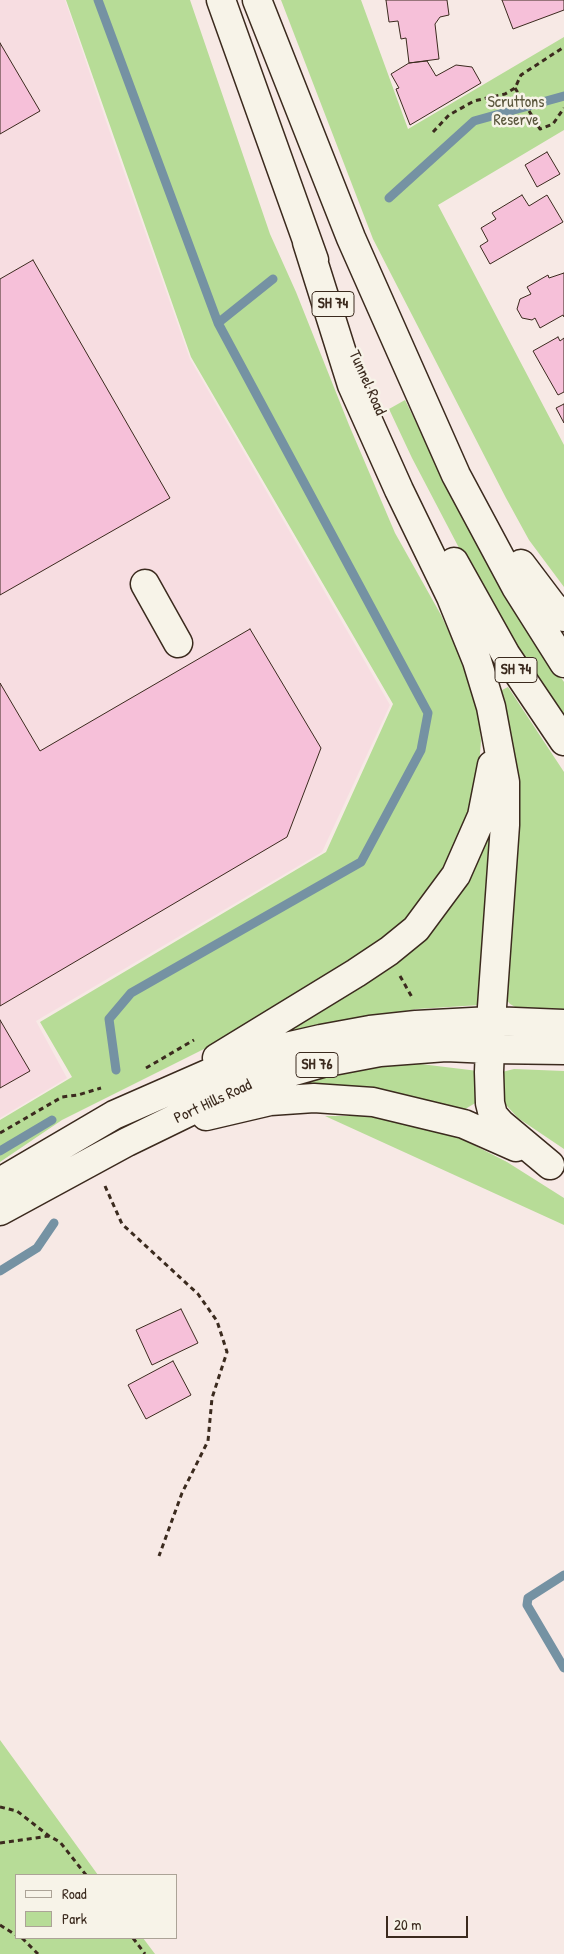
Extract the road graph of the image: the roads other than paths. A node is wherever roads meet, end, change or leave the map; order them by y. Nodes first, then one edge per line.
1 (221, 0) edge
2 (258, 0) edge
3 (307, 242) junction
4 (419, 393) junction
5 (145, 584) dead end
6 (564, 617) edge
7 (178, 643) dead end
8 (564, 663) edge
9 (496, 732) junction
10 (564, 741) edge
11 (491, 1021) junction
12 (564, 1024) edge
13 (490, 1048) junction
14 (564, 1050) edge
15 (162, 1092) junction
16 (156, 1128) junction
17 (557, 1169) edge
18 (0, 1182) edge
19 (0, 1211) edge

1 - 3 main road, Tunnel Road / SH 74
2 - 4 main road, SH 74
3 - 9 main road
3 - 10 main road, Tunnel Road / SH 74
4 - 6 main road
4 - 8 main road, SH 74
5 - 7 main road
9 - 11 main road
9 - 15 main road
11 - 12 main road, Port Hills Road
11 - 13 main road
11 - 15 main road, Port Hills Road
13 - 14 main road, Port Hills Road / SH 76
13 - 16 main road, Port Hills Road / SH 76
13 - 17 main road
15 - 18 main road, Port Hills Road
16 - 17 main road
16 - 19 main road, Port Hills Road / SH 76

